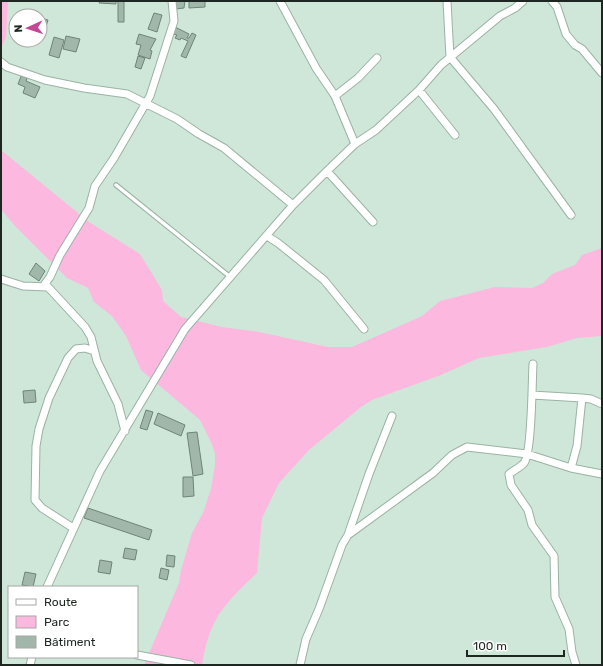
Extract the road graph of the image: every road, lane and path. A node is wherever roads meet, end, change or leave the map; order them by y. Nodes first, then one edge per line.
1 (172, 1) edge
2 (280, 1) edge
3 (447, 1) edge
4 (523, 1) edge
5 (552, 1) edge
6 (450, 57) junction
7 (377, 58) dead end
8 (1, 62) edge
9 (602, 73) edge
10 (419, 90) junction
11 (335, 96) junction
12 (144, 103) junction
13 (455, 135) dead end
14 (355, 144) junction
15 (327, 171) junction
16 (116, 184) dead end
17 (293, 205) junction
18 (571, 215) dead end
19 (373, 222) dead end
20 (267, 236) junction
21 (229, 276) junction
22 (1, 279) edge
23 (44, 285) junction
24 (364, 328) dead end
25 (94, 351) junction
26 (533, 364) dead end
27 (532, 395) junction
28 (582, 398) junction
29 (602, 404) edge
30 (392, 416) dead end
31 (125, 431) junction
32 (527, 454) junction
33 (571, 468) junction
34 (602, 474) edge
35 (73, 528) junction
36 (348, 535) junction
37 (47, 586) edge
38 (138, 655) edge
39 (192, 665) edge
40 (300, 665) edge
41 (576, 665) edge

1 - 12 street
2 - 11 street
3 - 6 street
4 - 6 street
5 - 9 street
6 - 10 street
6 - 18 street
7 - 11 street
8 - 12 street
10 - 13 street
10 - 14 street
11 - 14 street
12 - 17 street
12 - 23 street
14 - 15 street
15 - 17 street
15 - 19 street
16 - 21 lane
17 - 20 street
20 - 21 street
20 - 24 street
21 - 31 street
22 - 23 street
23 - 25 street
25 - 31 street
25 - 35 street
26 - 27 street
27 - 28 street
27 - 32 street
28 - 29 street
28 - 33 street
30 - 36 street
31 - 35 street
32 - 33 street
32 - 36 street
32 - 41 street
33 - 34 street
35 - 37 street
36 - 40 street
38 - 39 street

